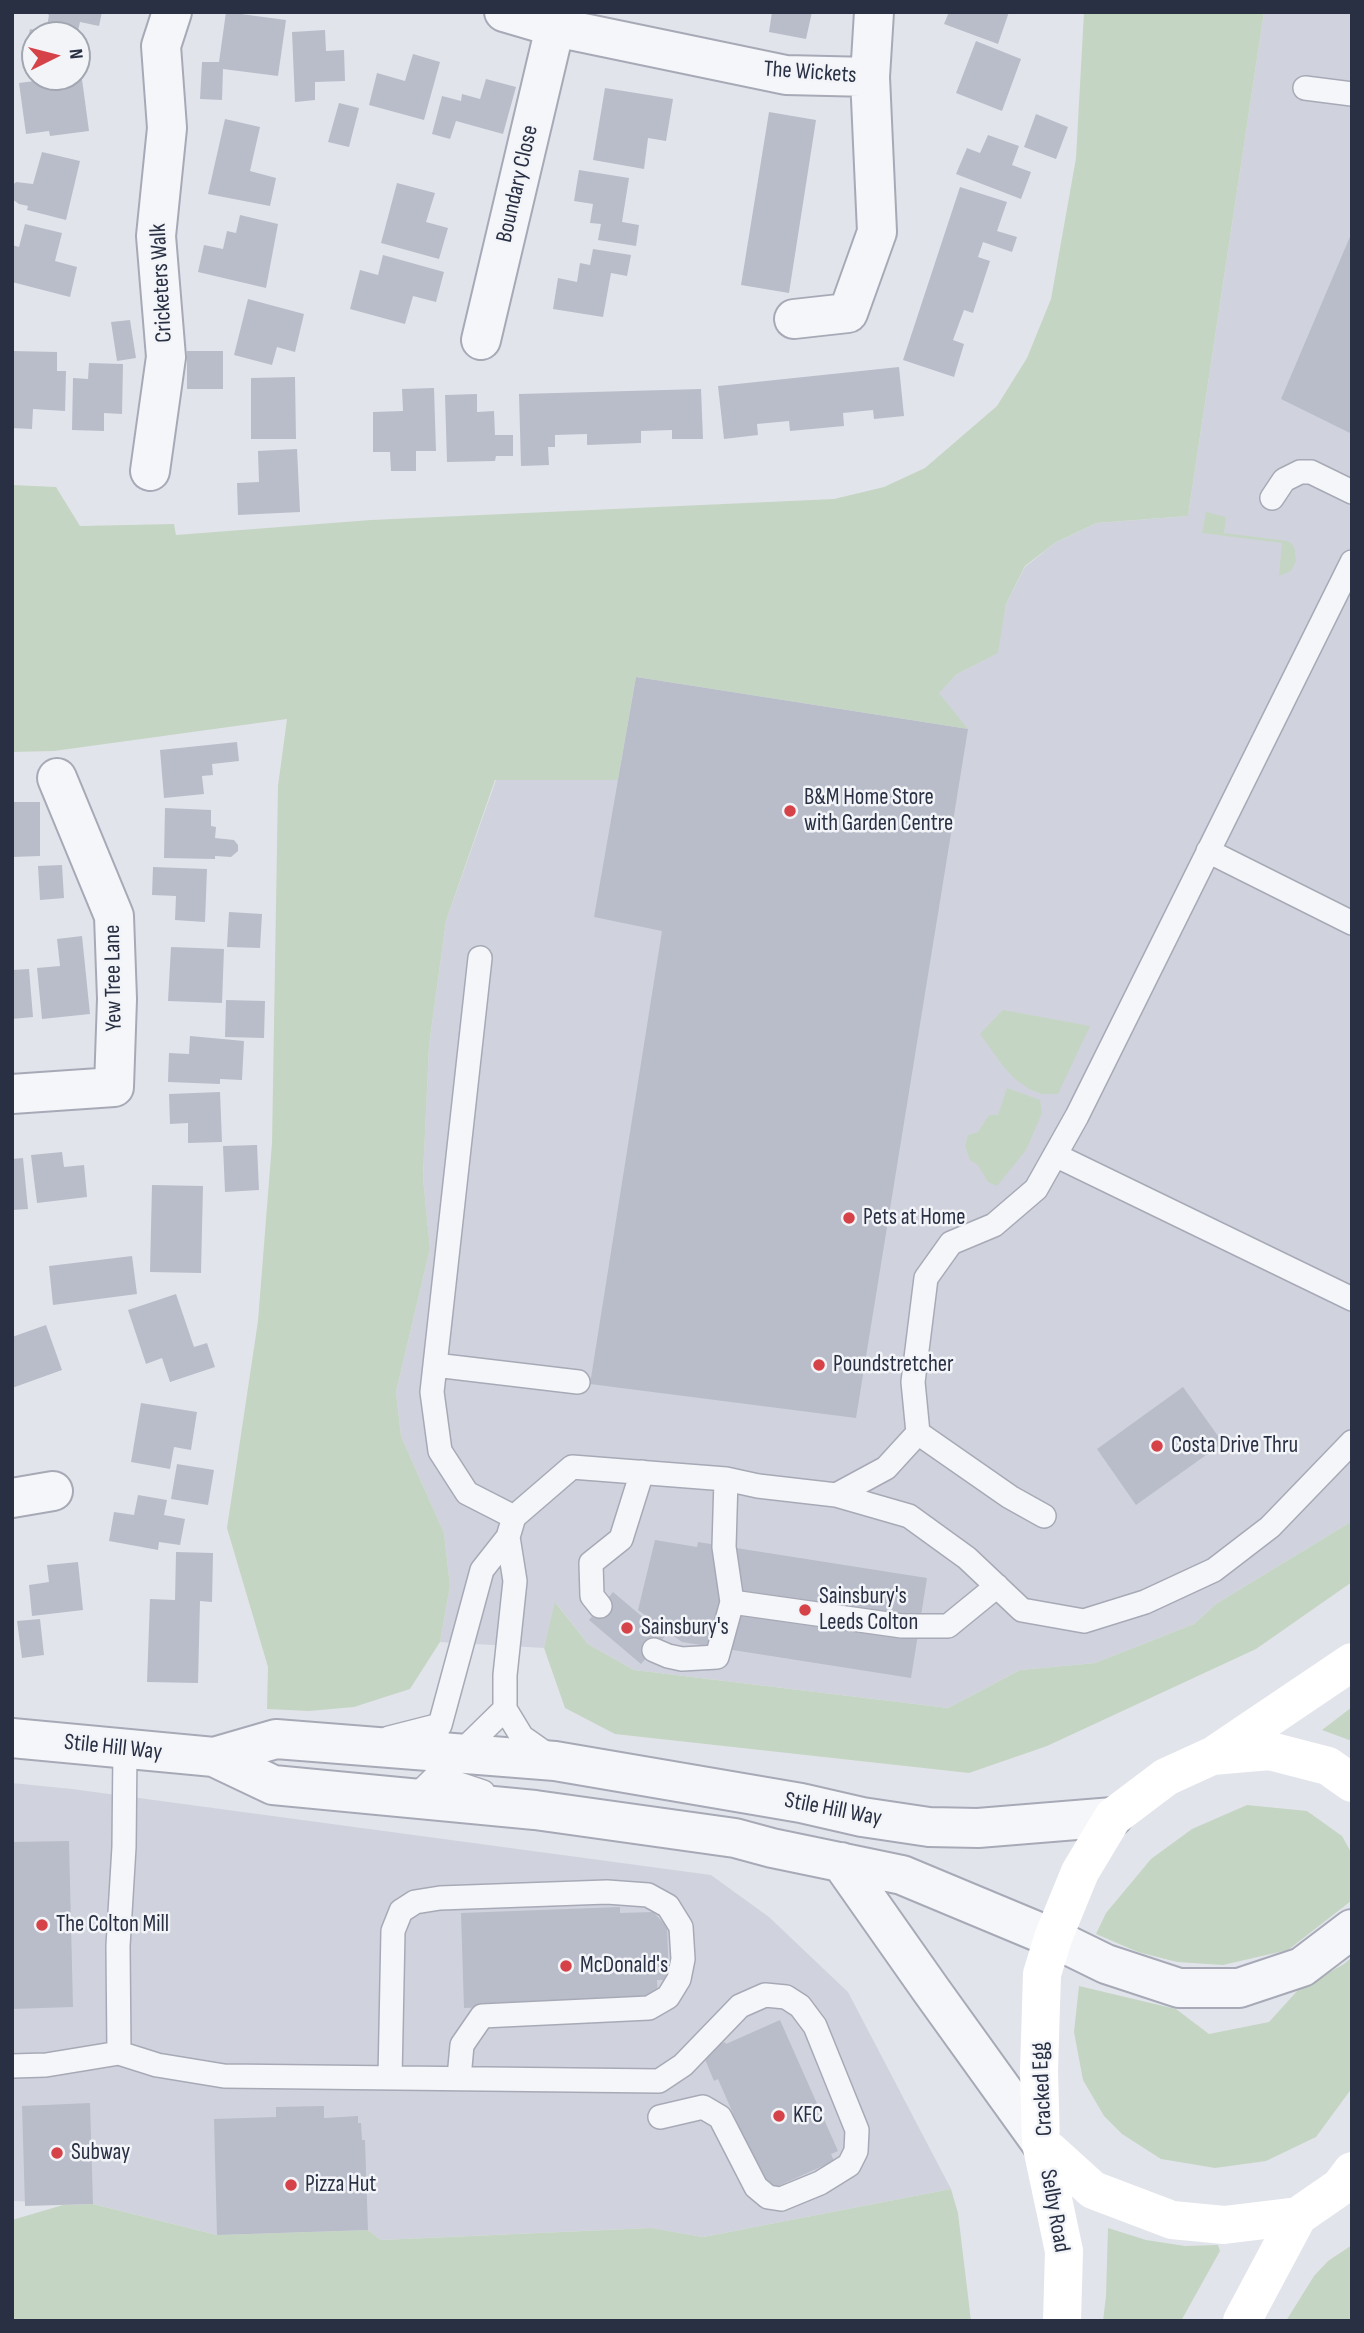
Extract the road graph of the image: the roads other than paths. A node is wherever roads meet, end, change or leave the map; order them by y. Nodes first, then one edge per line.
1 (172, 12) edge
2 (504, 12) edge
3 (874, 12) edge
4 (555, 27) junction
5 (870, 77) junction
6 (1305, 88) dead end
7 (1352, 94) edge
8 (794, 320) dead end
9 (481, 340) dead end
10 (150, 471) dead end
11 (1352, 492) edge
12 (1272, 498) dead end
13 (1352, 562) edge
14 (57, 778) dead end
15 (1208, 851) junction
16 (1352, 923) edge
17 (480, 958) dead end
18 (12, 1094) edge
19 (1055, 1155) junction
20 (1352, 1298) edge
21 (435, 1364) junction
22 (578, 1382) dead end
23 (918, 1433) junction
24 (1352, 1442) edge
25 (642, 1472) junction
26 (726, 1479) junction
27 (53, 1491) dead end
28 (836, 1495) junction
29 (12, 1498) edge
30 (1044, 1516) dead end
31 (511, 1527) junction
32 (997, 1586) junction
33 (732, 1602) junction
34 (600, 1606) dead end
35 (654, 1650) dead end
36 (1352, 1662) edge
37 (505, 1709) junction
38 (12, 1738) edge
39 (125, 1749) junction
40 (448, 1749) junction
41 (1212, 1756) junction
42 (214, 1757) junction
43 (555, 1761) junction
44 (1352, 1783) edge
45 (414, 1798) junction
46 (536, 1810) junction
47 (1113, 1817) junction
48 (841, 1862) junction
49 (1352, 1929) edge
50 (1052, 1938) junction
51 (119, 2053) junction
52 (12, 2066) edge
53 (390, 2078) junction
54 (458, 2078) junction
55 (660, 2117) dead end
56 (1041, 2143) junction
57 (1348, 2182) edge
58 (1298, 2216) junction
59 (1245, 2319) edge
60 (1062, 2321) edge

1 - 10 street, Cricketers Walk
2 - 4 street, The Wickets
3 - 5 street
4 - 5 street, The Wickets
4 - 9 street, Boundary Close
5 - 8 street, The Wickets
6 - 7 lane
11 - 12 lane
13 - 15 lane
14 - 18 street, Yew Tree Lane
15 - 16 lane
15 - 19 lane
17 - 21 lane
19 - 20 lane
19 - 23 lane
21 - 22 lane
21 - 31 lane
23 - 28 lane
23 - 30 lane
24 - 32 lane
25 - 26 lane
25 - 31 lane
25 - 34 lane
26 - 28 lane
26 - 33 lane
27 - 29 street
28 - 32 lane
31 - 37 lane
31 - 40 lane
32 - 33 lane
33 - 35 lane
36 - 41 main road
37 - 40 lane
37 - 43 lane, Stile Hill Way
38 - 39 street, Stile Hill Way
39 - 42 street, Stile Hill Way
39 - 51 lane
40 - 42 street, Stile Hill Way
40 - 43 street, Stile Hill Way
40 - 45 lane
40 - 46 lane, Stile Hill Way
41 - 44 main road, Cracked Egg
41 - 47 main road, Cracked Egg
42 - 45 street, Stile Hill Way
43 - 47 street, Stile Hill Way
45 - 46 street, Stile Hill Way
46 - 48 street, Stile Hill Way
47 - 50 main road, Cracked Egg
48 - 50 street, Stile Hill Way
48 - 56 street
49 - 50 street
50 - 56 main road, Cracked Egg
51 - 52 lane
51 - 53 lane
53 - 54 lane
53 - 54 lane
54 - 55 lane
56 - 58 main road, Cracked Egg
56 - 60 main road, Selby Road
57 - 58 main road, Cracked Egg
58 - 59 main road

